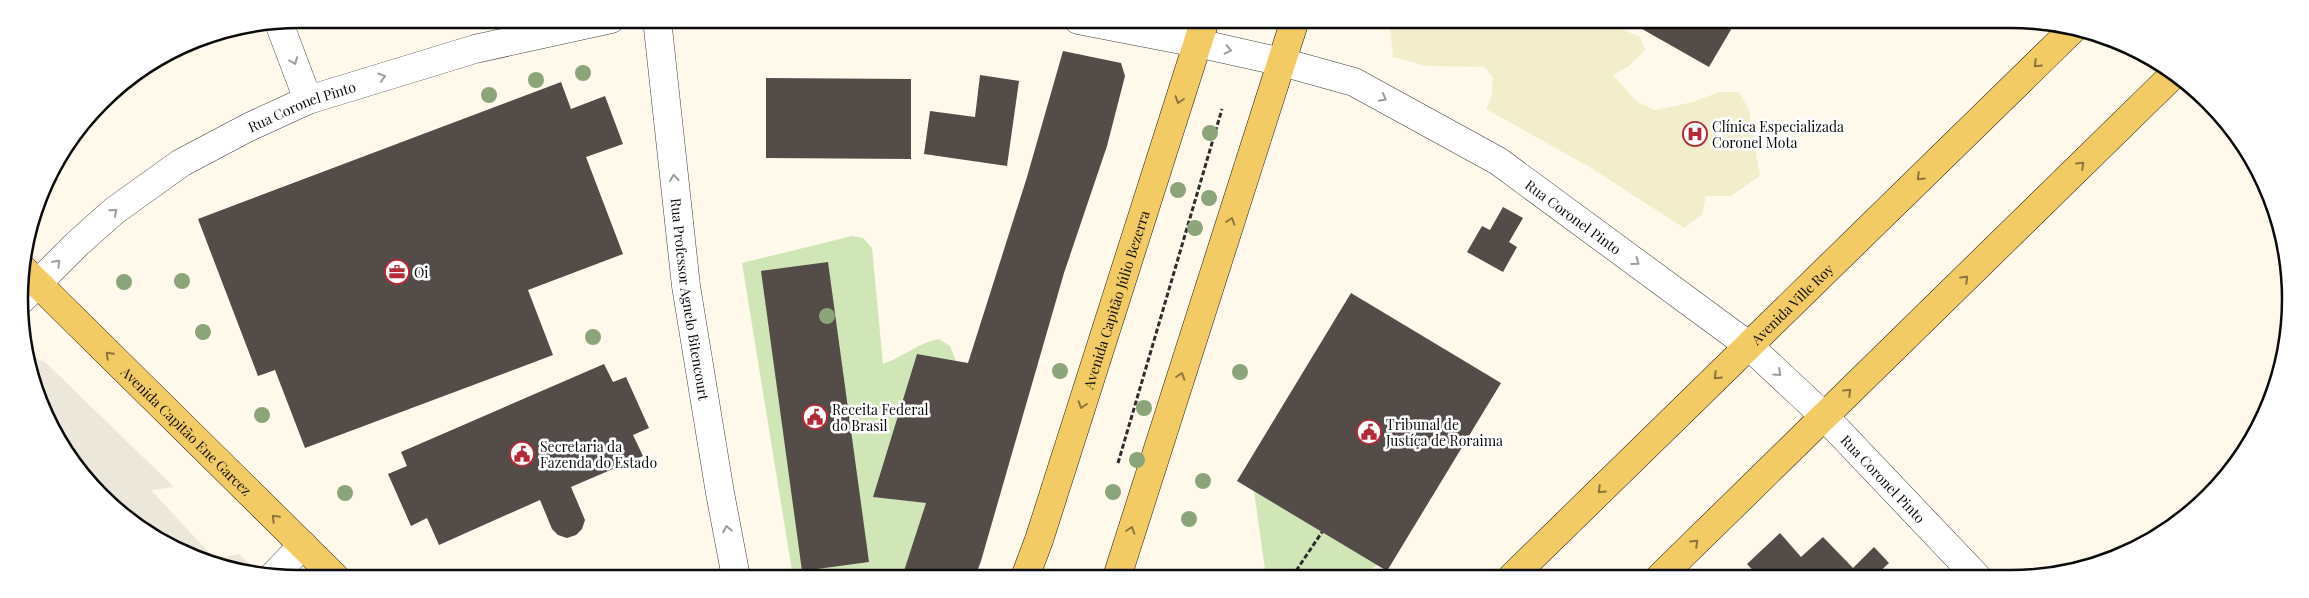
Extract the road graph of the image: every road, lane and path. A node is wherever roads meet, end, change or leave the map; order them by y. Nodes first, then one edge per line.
1 (281, 28) edge
2 (570, 28) edge
3 (658, 28) edge
4 (1160, 28) edge
5 (1293, 28) edge
6 (1201, 32) edge
7 (2068, 34) edge
8 (1282, 62) junction
9 (2169, 79) edge
10 (308, 100) junction
11 (1222, 109) dead end
12 (28, 283) edge
13 (28, 285) edge
14 (1748, 345) junction
15 (1824, 416) junction
16 (1117, 470) dead end
17 (1322, 532) dead end
18 (303, 545) junction
19 (279, 570) edge
20 (328, 570) edge
21 (735, 570) edge
22 (1028, 570) edge
23 (1118, 570) edge
24 (1297, 570) edge
25 (1519, 570) edge
26 (1667, 570) edge
27 (1971, 570) edge

1 -> 10 street
10 -> 2 street, Rua Coronel Pinto
21 -> 3 street, Rua Professor Agnelo Bitencourt
4 - 6 street, Rua Coronel Pinto
5 - 8 main road
6 -> 8 street, Rua Coronel Pinto
6 -> 22 main road, Avenida Capitão Júlio Bezerra
7 -> 14 main road, Avenida Ville Roy
8 -> 14 street, Rua Coronel Pinto
23 -> 8 main road
15 -> 9 main road
12 -> 10 street, Rua Coronel Pinto
11 - 16 path
18 -> 13 main road, Avenida Capitão Ene Garcez
14 -> 15 street, Rua Coronel Pinto
14 -> 25 main road, Avenida Ville Roy
26 -> 15 main road
15 - 27 street, Rua Coronel Pinto
17 - 24 path
18 - 19 street
18 - 20 main road, Avenida Capitão Ene Garcez

